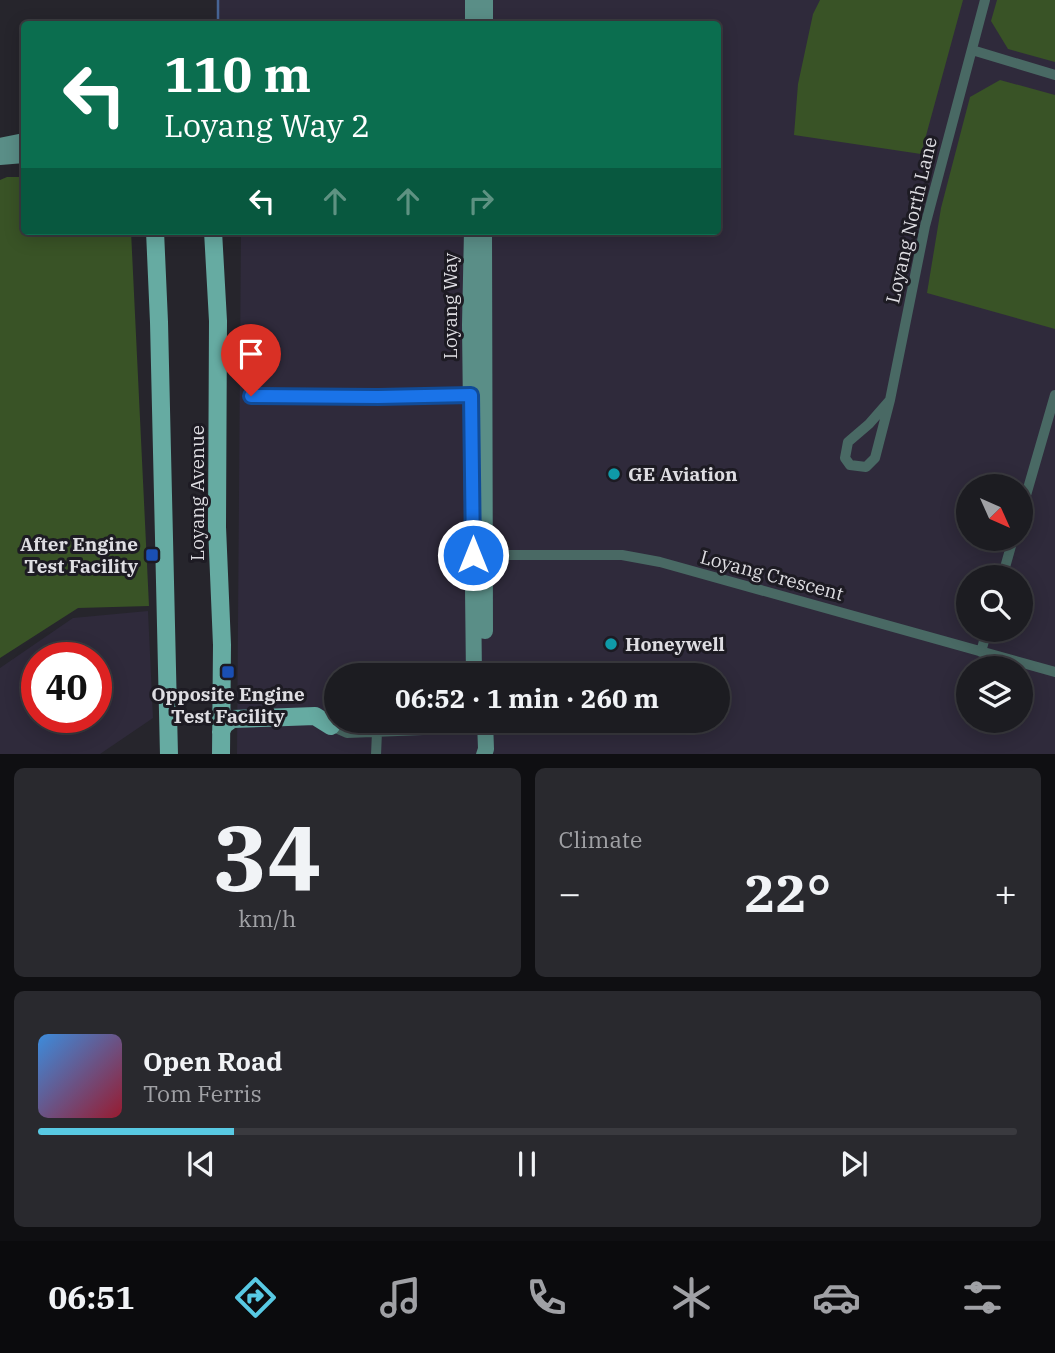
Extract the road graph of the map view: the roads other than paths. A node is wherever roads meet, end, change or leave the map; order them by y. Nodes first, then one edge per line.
1 (473, 0) edge
2 (485, 0) edge
3 (985, 0) edge
4 (473, 21) edge
5 (485, 21) edge
6 (972, 50) junction
7 (1055, 75) edge
8 (21, 142) edge
9 (0, 146) edge
10 (21, 155) edge
11 (0, 157) edge
12 (155, 235) edge
13 (213, 235) edge
14 (472, 235) edge
15 (484, 235) edge
16 (478, 391) junction
17 (251, 396) dead end
18 (1055, 396) edge
19 (890, 400) junction
20 (1032, 474) edge
21 (479, 555) junction
22 (984, 642) edge
23 (981, 652) junction
24 (475, 663) edge
25 (484, 663) edge
26 (1055, 672) edge
27 (324, 722) edge
28 (221, 732) junction
29 (377, 733) edge
30 (169, 754) edge
31 (221, 754) edge
32 (376, 754) edge

1 - 4 street
2 - 5 street
3 - 6 street, Loyang North Lane
6 - 7 street
6 - 19 street, Loyang North Lane
8 - 9 street
10 - 11 street
12 - 30 main road, Loyang Avenue
13 - 28 main road, Loyang Avenue
14 - 16 street, Loyang Way
15 - 16 street, Loyang Way
16 - 17 street
16 - 21 street, Loyang Way
18 - 20 street
19 - 19 street, Loyang North Lane
21 - 23 street, Loyang Crescent
21 - 24 street, Loyang Way
21 - 25 street, Loyang Way
22 - 23 street
23 - 26 street, Loyang Crescent
27 - 28 main road
28 - 31 main road, Loyang Avenue
29 - 32 street

